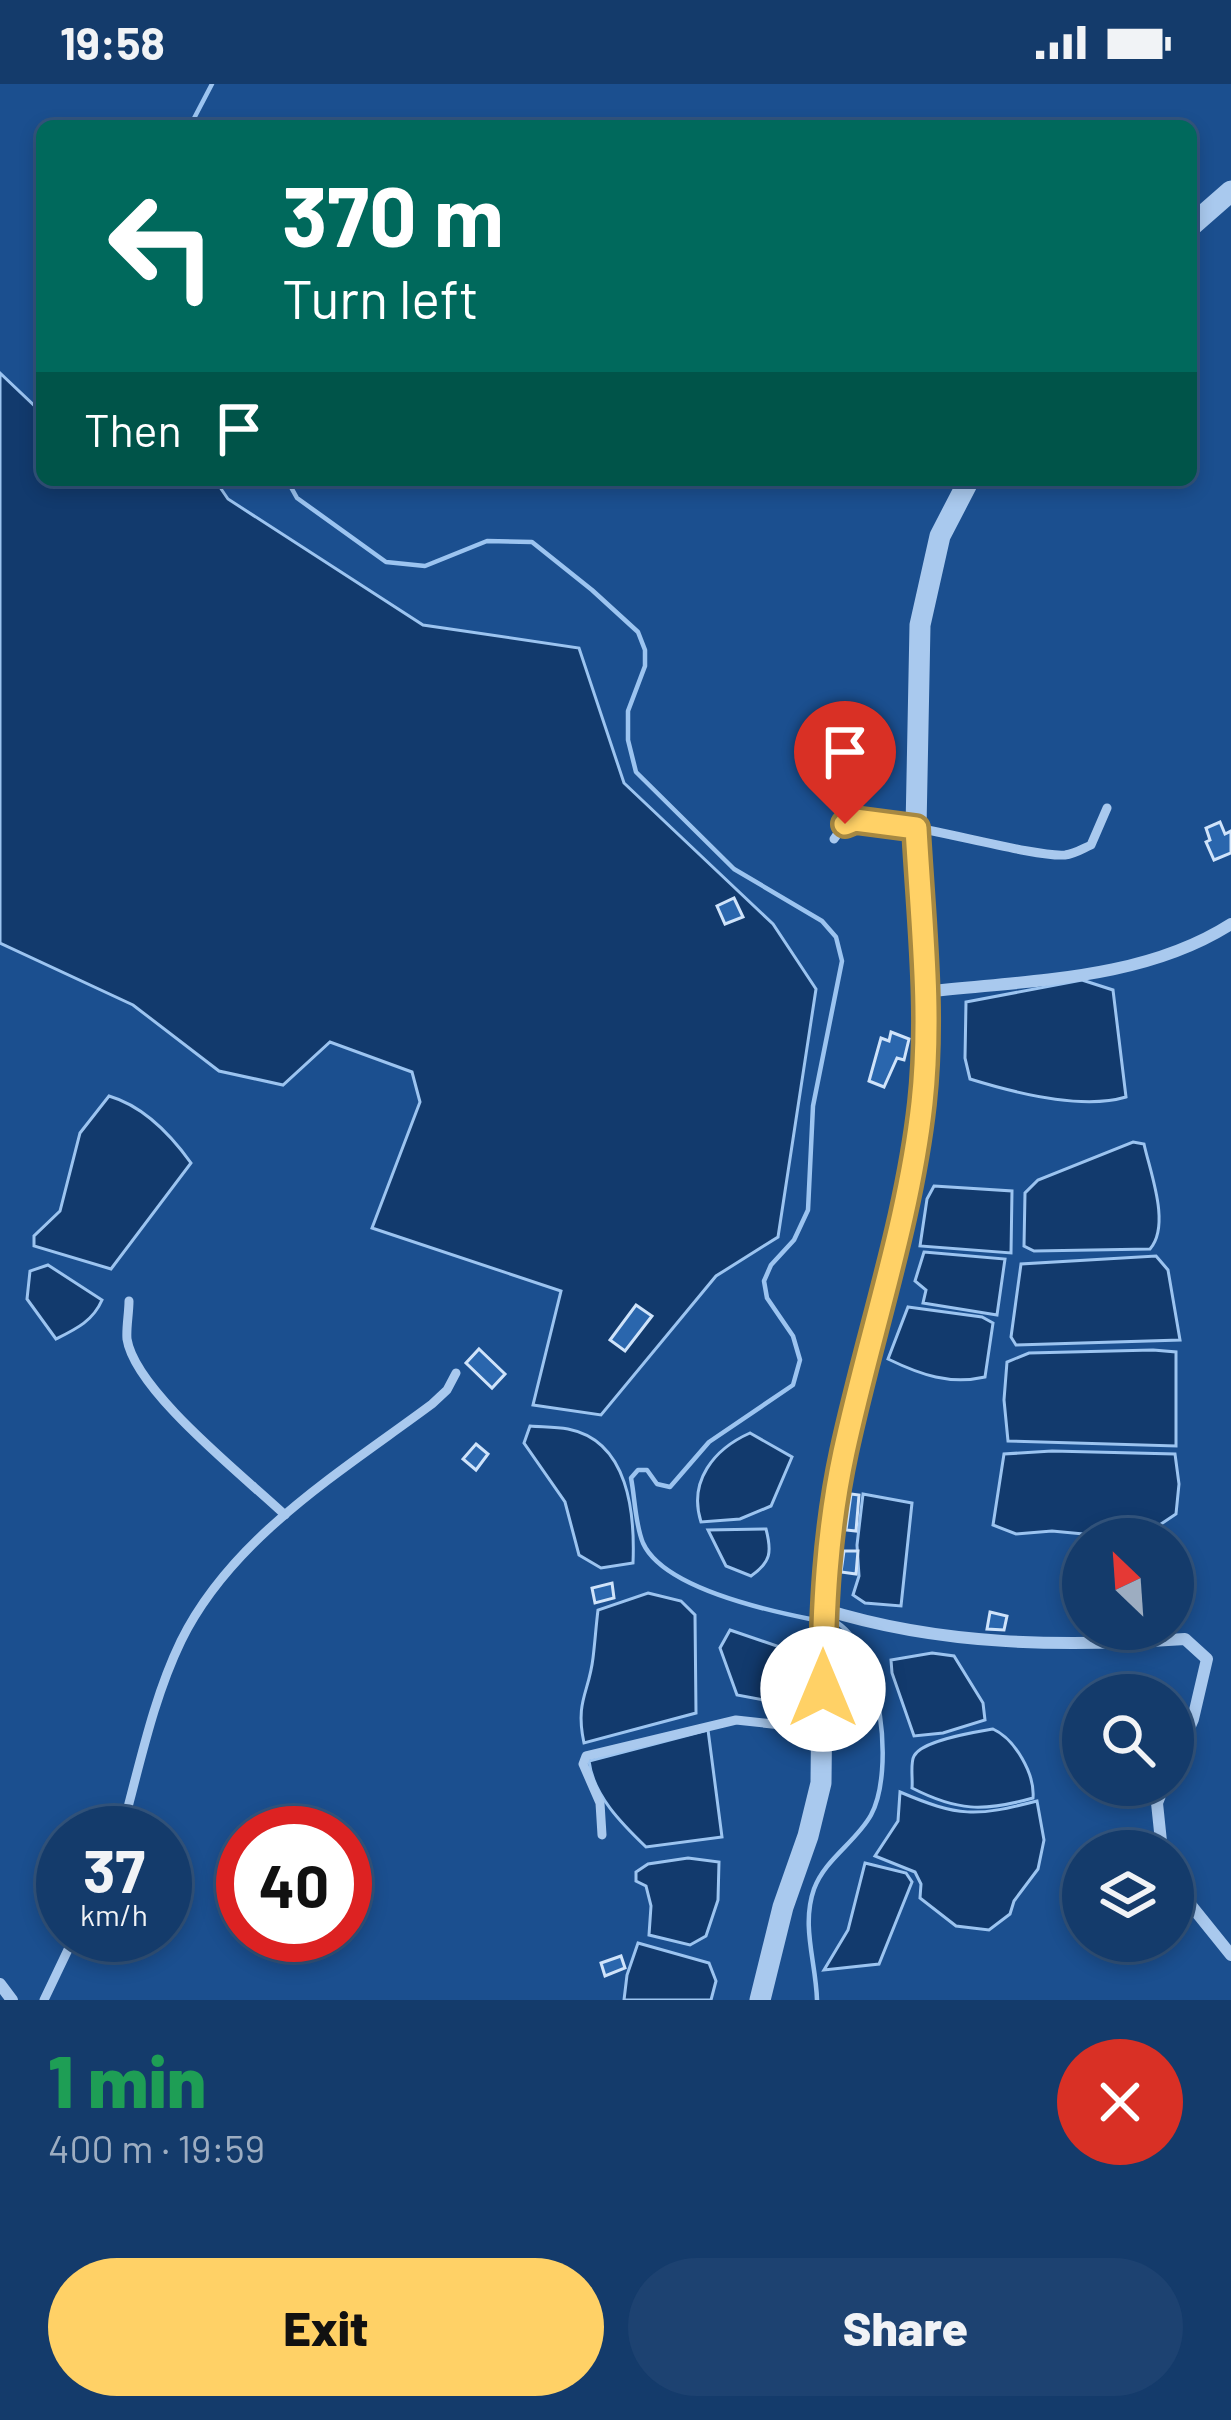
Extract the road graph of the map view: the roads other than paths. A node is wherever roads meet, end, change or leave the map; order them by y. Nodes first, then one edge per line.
1 (1231, 191) edge
2 (1197, 221) edge
3 (966, 486) edge
4 (1107, 808) dead end
5 (916, 828) junction
6 (834, 839) dead end
7 (1231, 924) edge
8 (926, 992) junction
9 (129, 1301) dead end
10 (456, 1373) dead end
11 (285, 1515) junction
12 (823, 1609) junction
13 (1194, 1715) edge
14 (823, 1730) junction
15 (129, 1806) edge
16 (602, 1835) dead end
17 (1194, 1909) edge
18 (1231, 1955) edge
19 (62, 1962) edge
20 (0, 1984) edge
21 (12, 2000) edge
22 (44, 2000) edge
23 (760, 2000) edge

1 - 2 street
3 - 5 street
4 - 5 lane
5 - 6 lane
5 - 8 street
7 - 8 street
8 - 12 street
9 - 11 lane
10 - 11 lane
11 - 15 lane
12 - 13 street
12 - 14 street
14 - 16 lane
14 - 23 street
17 - 18 street
19 - 22 lane
20 - 21 street

